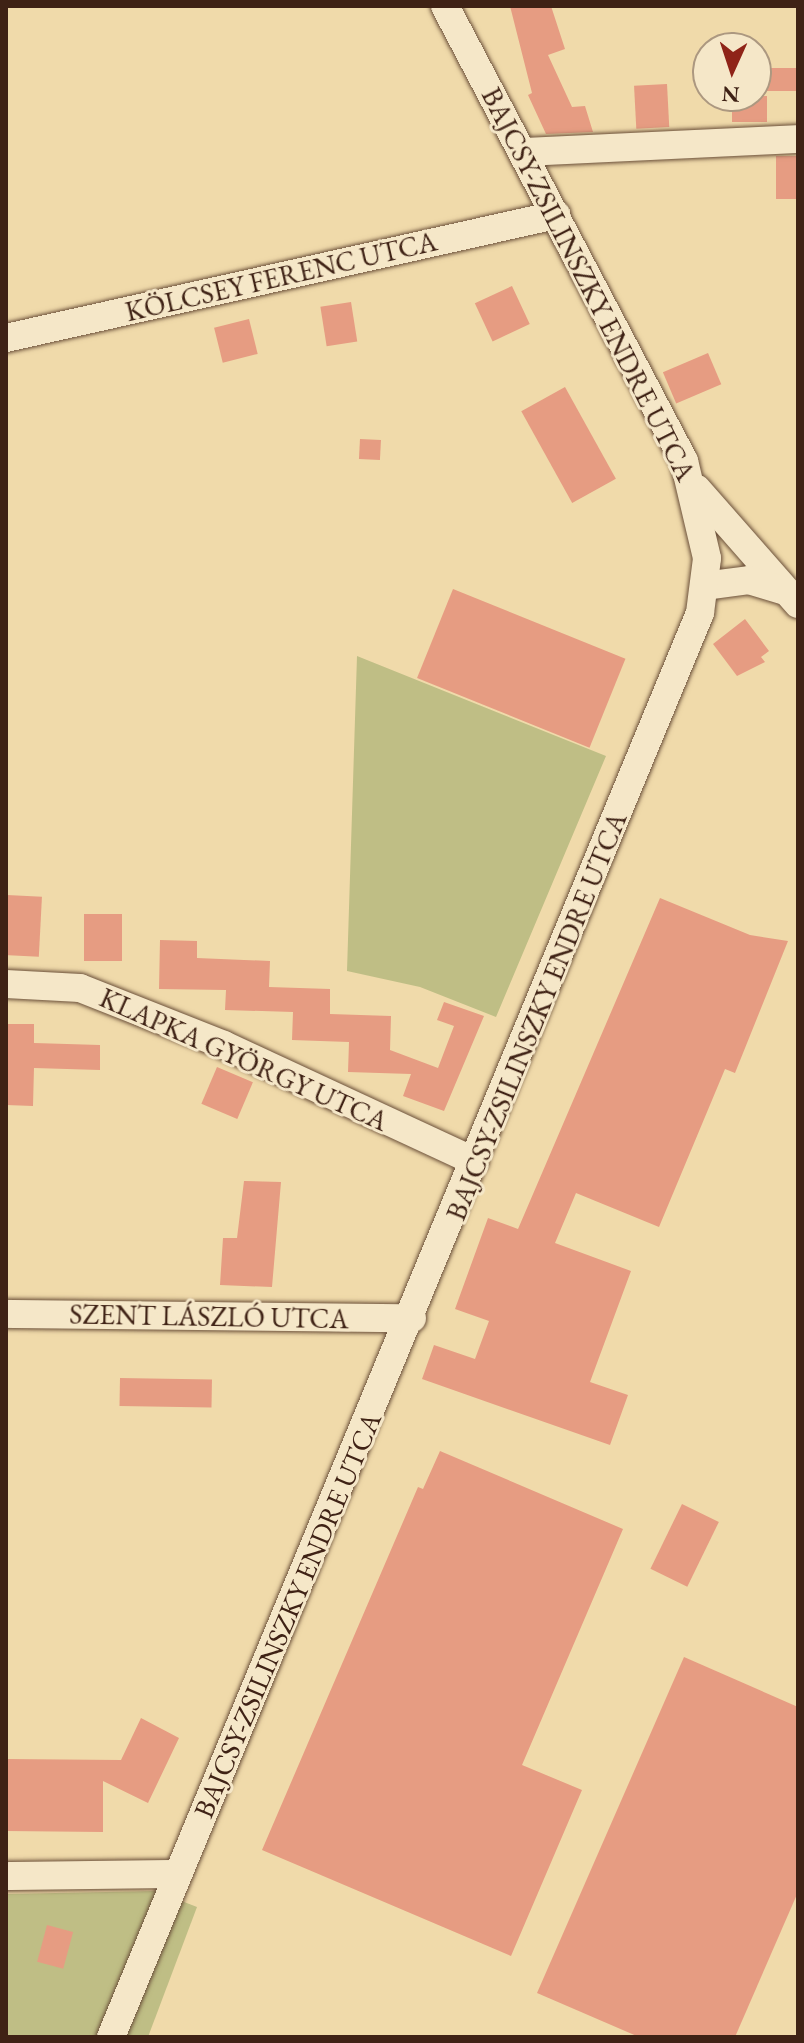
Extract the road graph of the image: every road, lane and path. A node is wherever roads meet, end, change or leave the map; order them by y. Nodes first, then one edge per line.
1 (445, 6) edge
2 (798, 139) edge
3 (523, 152) junction
4 (556, 215) junction
5 (6, 338) edge
6 (694, 485) junction
7 (704, 586) junction
8 (792, 598) edge
9 (6, 984) edge
10 (474, 1161) junction
11 (6, 1314) edge
12 (412, 1318) junction
13 (176, 1874) junction
14 (6, 1876) edge
15 (111, 2037) edge

1 - 3 street, BAJCSY-ZSILINSZKY ENDRE UTCA
2 - 3 street
3 - 4 street, BAJCSY-ZSILINSZKY ENDRE UTCA
4 - 5 street, KÖLCSEY FERENC UTCA
4 - 6 street, BAJCSY-ZSILINSZKY ENDRE UTCA
6 - 7 street, BAJCSY-ZSILINSZKY ENDRE UTCA
6 - 8 street
7 - 8 street
7 - 10 street, BAJCSY-ZSILINSZKY ENDRE UTCA
9 - 10 street, KLAPKA GYÖRGY UTCA
10 - 12 street, BAJCSY-ZSILINSZKY ENDRE UTCA
11 - 12 street, SZENT LÁSZLÓ UTCA
12 - 13 street, BAJCSY-ZSILINSZKY ENDRE UTCA
13 - 14 street
13 - 15 street, BAJCSY-ZSILINSZKY ENDRE UTCA

